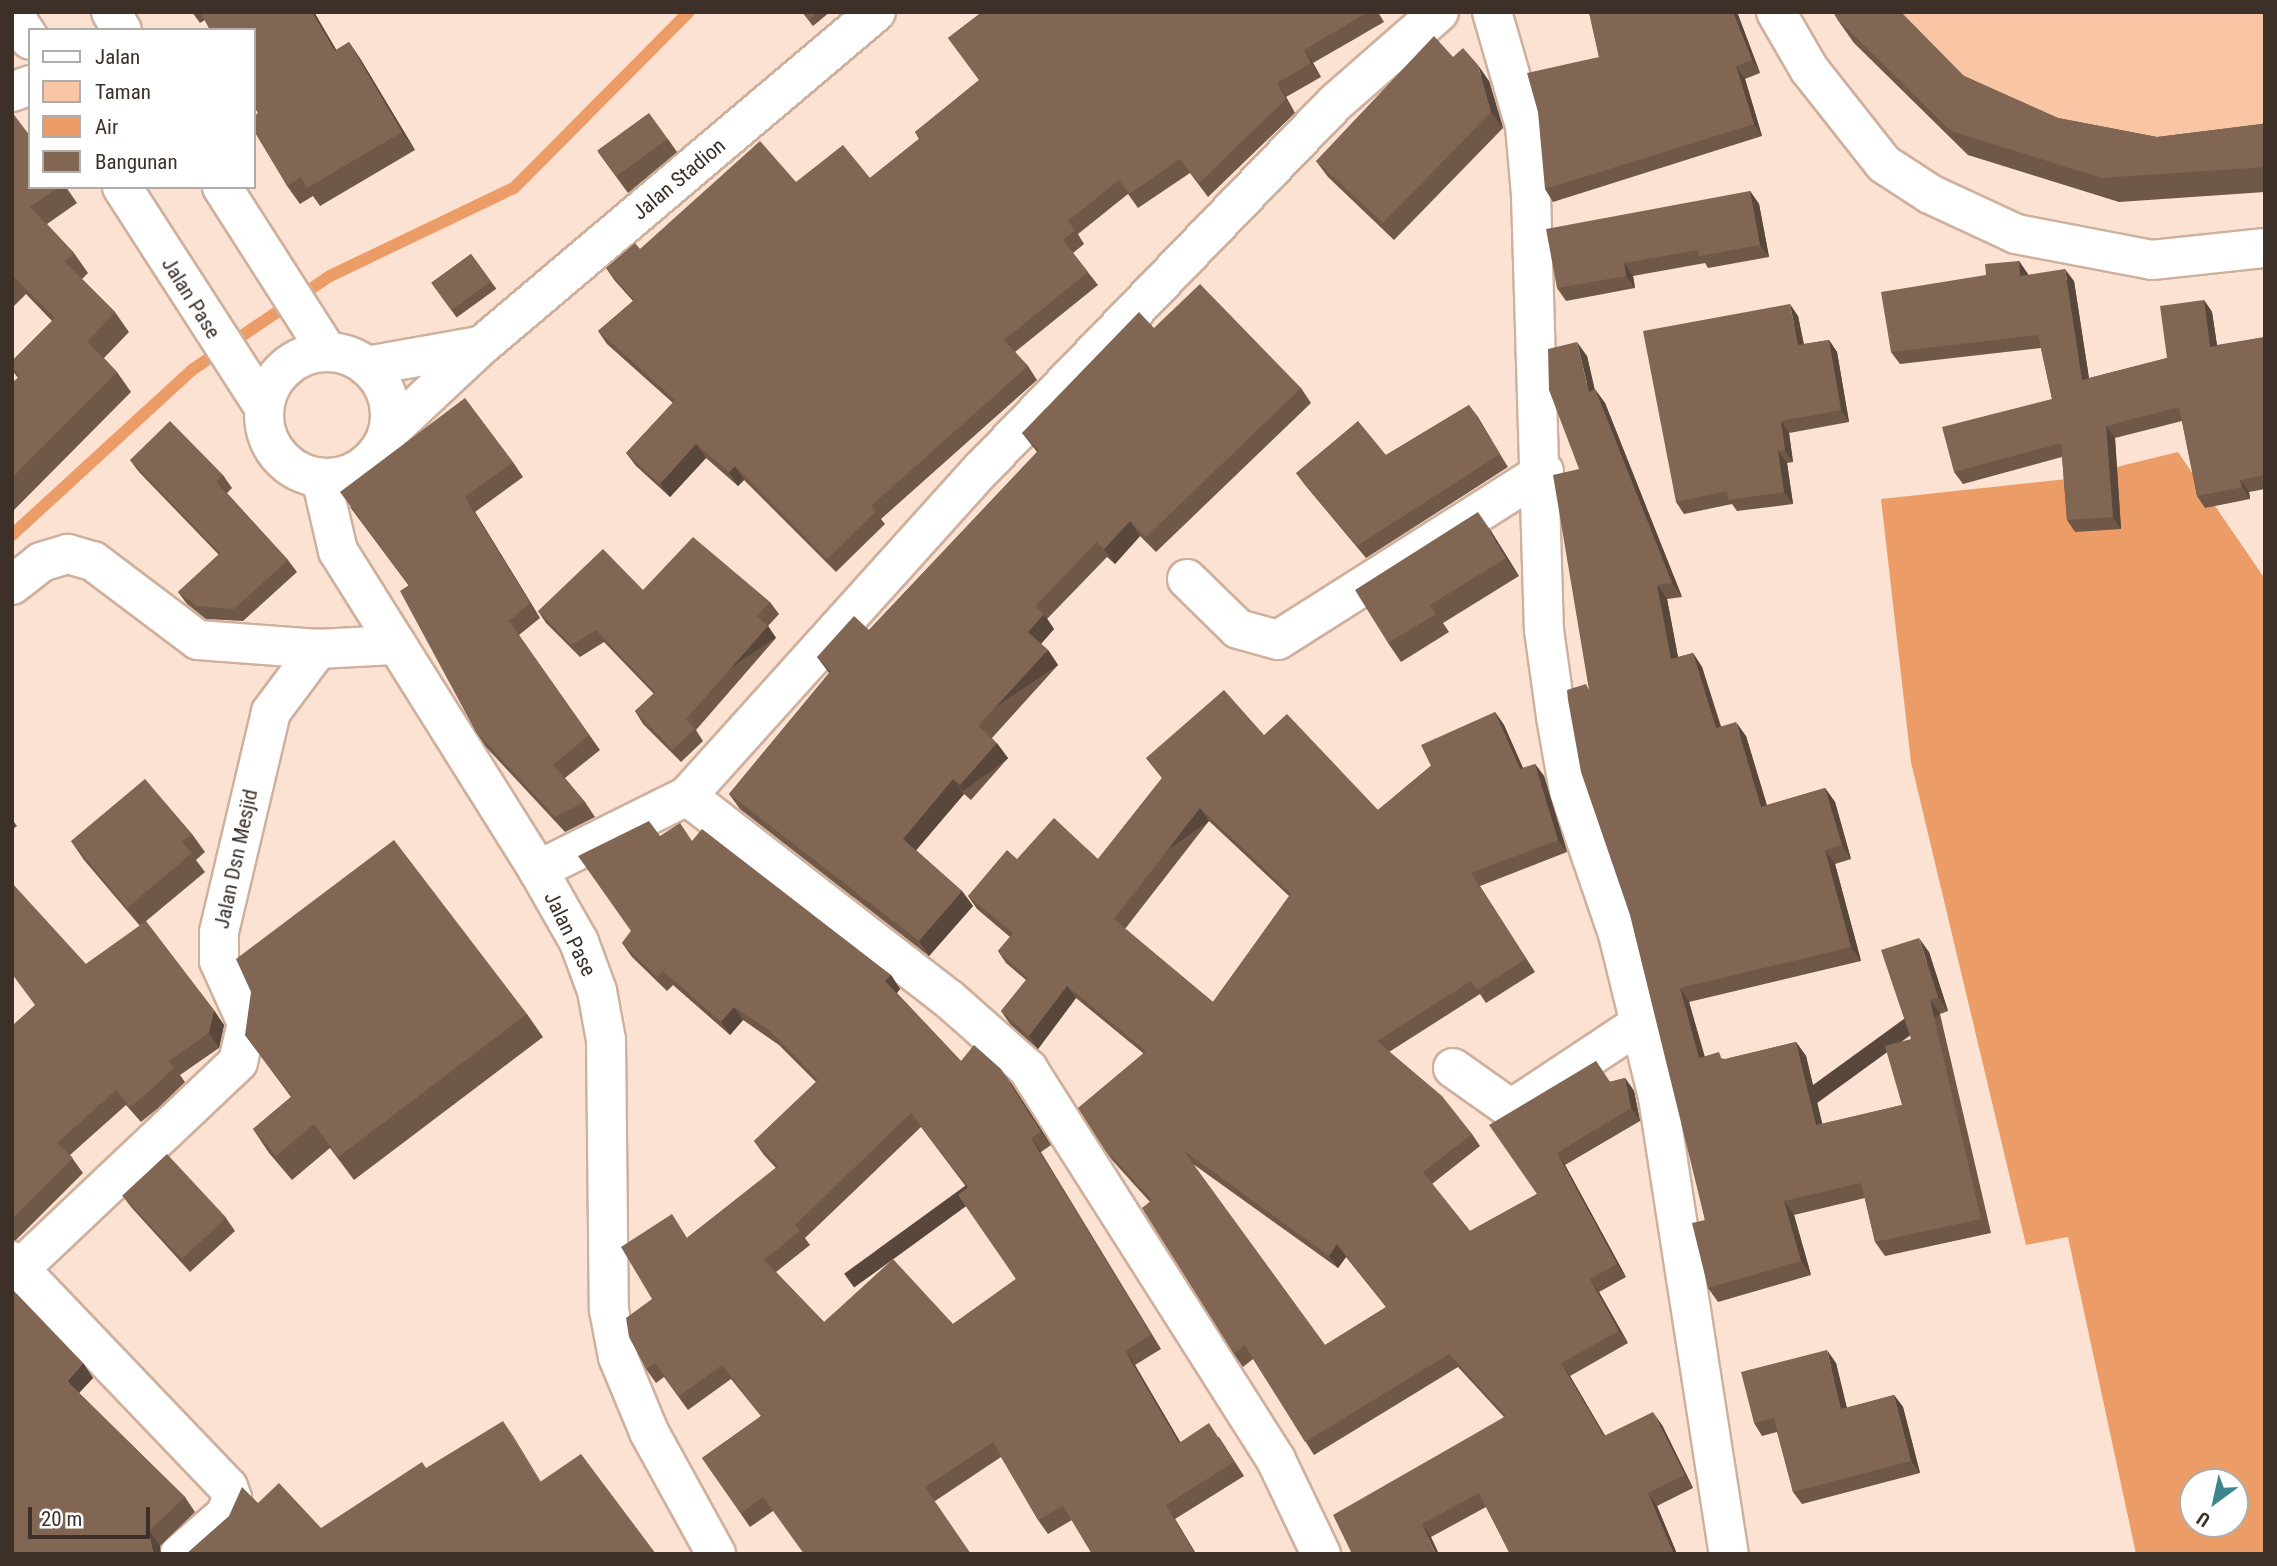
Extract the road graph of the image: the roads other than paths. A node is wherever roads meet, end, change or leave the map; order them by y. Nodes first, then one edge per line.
1 (12, 12) edge
2 (111, 12) edge
3 (876, 12) edge
4 (1439, 12) edge
5 (1492, 12) edge
6 (1776, 12) edge
7 (121, 28) edge
8 (28, 37) edge
9 (123, 189) edge
10 (223, 189) edge
11 (2265, 248) edge
12 (481, 346) junction
13 (327, 351) junction
14 (367, 366) junction
15 (264, 407) junction
16 (388, 433) junction
17 (1544, 471) junction
18 (321, 478) junction
19 (1187, 579) dead end
20 (12, 584) edge
21 (394, 645) junction
22 (318, 649) junction
23 (687, 796) junction
24 (538, 870) junction
25 (1641, 1023) junction
26 (1453, 1068) dead end
27 (15, 1268) edge
28 (180, 1554) edge
29 (716, 1554) edge
30 (1321, 1554) edge
31 (1729, 1554) edge

1 - 8 street
2 - 7 street
3 - 12 street, Jalan Stadion
4 - 23 street
5 - 17 street
6 - 11 street
9 - 15 street, Jalan Pase
10 - 13 street
12 - 14 street
12 - 16 street, Jalan Stadion
13 - 14 street
13 - 15 street
14 - 16 street
15 - 18 street
16 - 18 street
17 - 19 street
17 - 25 street
18 - 21 street, Jalan Pase
20 - 22 street
21 - 22 street
21 - 24 street, Jalan Pase
22 - 27 street, Jalan Dsn Mesjid
23 - 24 street
23 - 30 street
24 - 29 street, Jalan Pase
25 - 26 street
25 - 31 street
27 - 28 street

